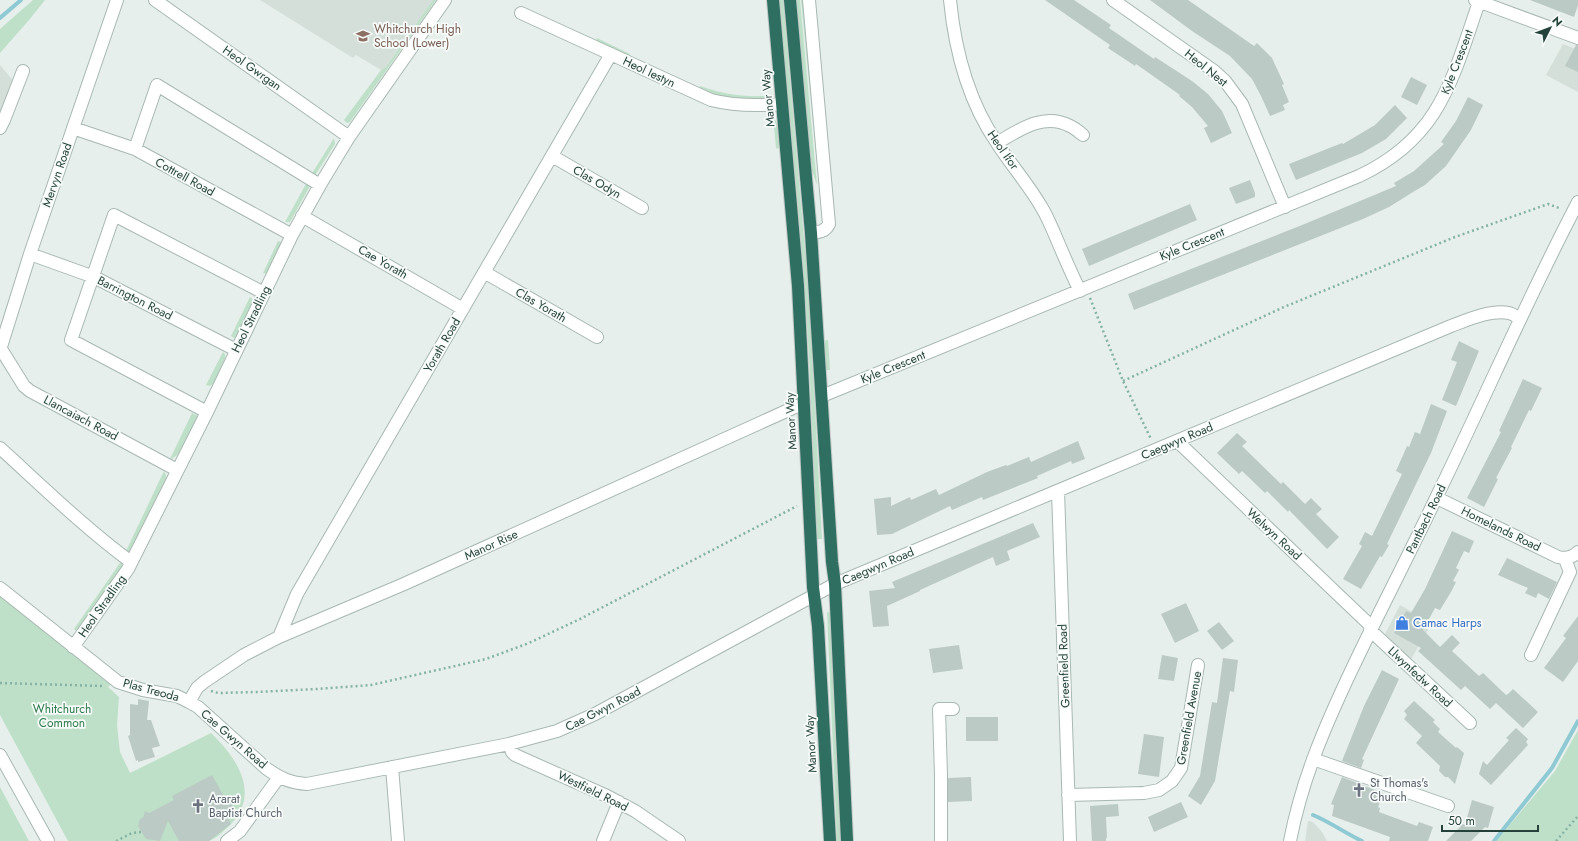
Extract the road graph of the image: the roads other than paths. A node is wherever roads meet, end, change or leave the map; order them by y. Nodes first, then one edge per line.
1 (117, 0) edge
2 (155, 0) edge
3 (445, 0) edge
4 (773, 0) edge
5 (790, 0) edge
6 (809, 0) edge
7 (950, 0) edge
8 (1113, 0) edge
9 (1477, 1) edge
10 (521, 13) dead end
11 (1578, 38) edge
12 (611, 54) junction
13 (23, 71) dead end
14 (782, 104) junction
15 (0, 128) edge
16 (73, 128) junction
17 (1083, 135) dead end
18 (349, 136) junction
19 (997, 143) junction
20 (135, 149) junction
21 (552, 156) junction
22 (320, 185) junction
23 (1578, 202) edge
24 (1285, 207) junction
25 (642, 208) dead end
26 (302, 216) junction
27 (811, 233) junction
28 (292, 235) junction
29 (30, 254) junction
30 (484, 272) junction
31 (94, 277) junction
32 (264, 293) junction
33 (1084, 294) junction
34 (463, 309) junction
35 (1520, 319) junction
36 (3, 329) edge
37 (597, 337) dead end
38 (0, 350) edge
39 (236, 350) junction
40 (822, 396) junction
41 (804, 403) junction
42 (207, 412) junction
43 (1177, 441) junction
44 (0, 448) edge
45 (177, 470) junction
46 (1058, 491) junction
47 (1436, 498) junction
48 (1578, 552) edge
49 (1565, 559) junction
50 (131, 562) junction
51 (835, 584) junction
52 (0, 588) edge
53 (814, 596) junction
54 (1371, 629) junction
55 (279, 637) junction
56 (73, 647) junction
57 (1531, 655) dead end
58 (1198, 665) dead end
59 (190, 702) junction
60 (953, 709) dead end
61 (1470, 723) dead end
62 (509, 744) junction
63 (0, 755) edge
64 (1312, 759) junction
65 (392, 767) junction
66 (279, 777) junction
67 (1068, 795) junction
68 (620, 802) junction
69 (1448, 806) dead end
70 (48, 841) edge
71 (228, 841) edge
72 (398, 841) edge
73 (603, 841) edge
74 (679, 841) edge
75 (830, 841) edge
76 (848, 841) edge
77 (941, 841) edge
78 (1070, 841) edge
79 (1290, 841) edge

1 - 16 street, Mervyn Road
2 - 18 street, Heol Gwrgan
3 - 18 street, Heol Stradling
4 - 14 highway, Manor Way
5 - 27 highway
6 - 27 street
7 - 19 street, Heol Ifor
8 - 24 street, Heol Nest
9 - 11 street
9 - 24 street, Kyle Crescent
10 - 12 street, Heol Iestyn
12 - 14 street, Heol Iestyn
12 - 21 street, Yorath Road
13 - 15 street
14 - 41 highway, Manor Way
16 - 20 street, Cottrell Road
16 - 29 street, Mervyn Road
17 - 19 street
18 - 22 street, Heol Stradling
19 - 33 street, Heol Ifor
20 - 22 street
20 - 28 street, Cottrell Road
21 - 25 street, Clas Odyn
21 - 30 street, Yorath Road
22 - 26 street, Heol Stradling
23 - 35 street, Pantbach Road
24 - 33 street, Kyle Crescent
26 - 28 street, Heol Stradling
26 - 34 street, Cae Yorath
27 - 40 highway
28 - 32 street, Heol Stradling
29 - 31 street, Barrington Road
29 - 36 street, Mervyn Road
30 - 34 street, Yorath Road
30 - 37 street, Clas Yorath
31 - 32 street
31 - 39 street, Barrington Road
31 - 42 street
32 - 39 street, Heol Stradling
33 - 40 street, Kyle Crescent
34 - 55 street, Yorath Road
35 - 43 street, Caegwyn Road
35 - 47 street, Pantbach Road
36 - 38 street, Mervyn Road
38 - 45 street, Llancaiach Road
39 - 42 street, Heol Stradling
40 - 51 highway
41 - 53 highway, Manor Way
41 - 55 street, Manor Rise
42 - 45 street, Heol Stradling
43 - 46 street, Caegwyn Road
43 - 54 street, Welwyn Road
44 - 50 street
45 - 50 street, Heol Stradling
46 - 51 street, Caegwyn Road
46 - 67 street, Greenfield Road
47 - 49 street, Homelands Road
47 - 54 street, Pantbach Road
48 - 49 street
49 - 57 street
50 - 56 street, Heol Stradling
51 - 53 street, Cae Gwyn Road
51 - 76 highway
52 - 56 street, Plas Treoda
53 - 62 street, Cae Gwyn Road
53 - 75 highway, Manor Way
54 - 61 street, Llwynfedw Road
54 - 64 street, Pantbach Road
55 - 59 street, Manor Rise
56 - 59 street, Plas Treoda
58 - 67 street, Greenfield Avenue
59 - 66 street, Cae Gwyn Road
60 - 77 street
62 - 65 street, Cae Gwyn Road
62 - 68 street, Westfield Road
63 - 70 street
64 - 69 street
64 - 79 street, Pantbach Road
65 - 66 street, Cae Gwyn Road
65 - 72 street
66 - 71 street, Cae Gwyn Road
67 - 78 street, Greenfield Road
68 - 73 street
68 - 74 street, Westfield Road

